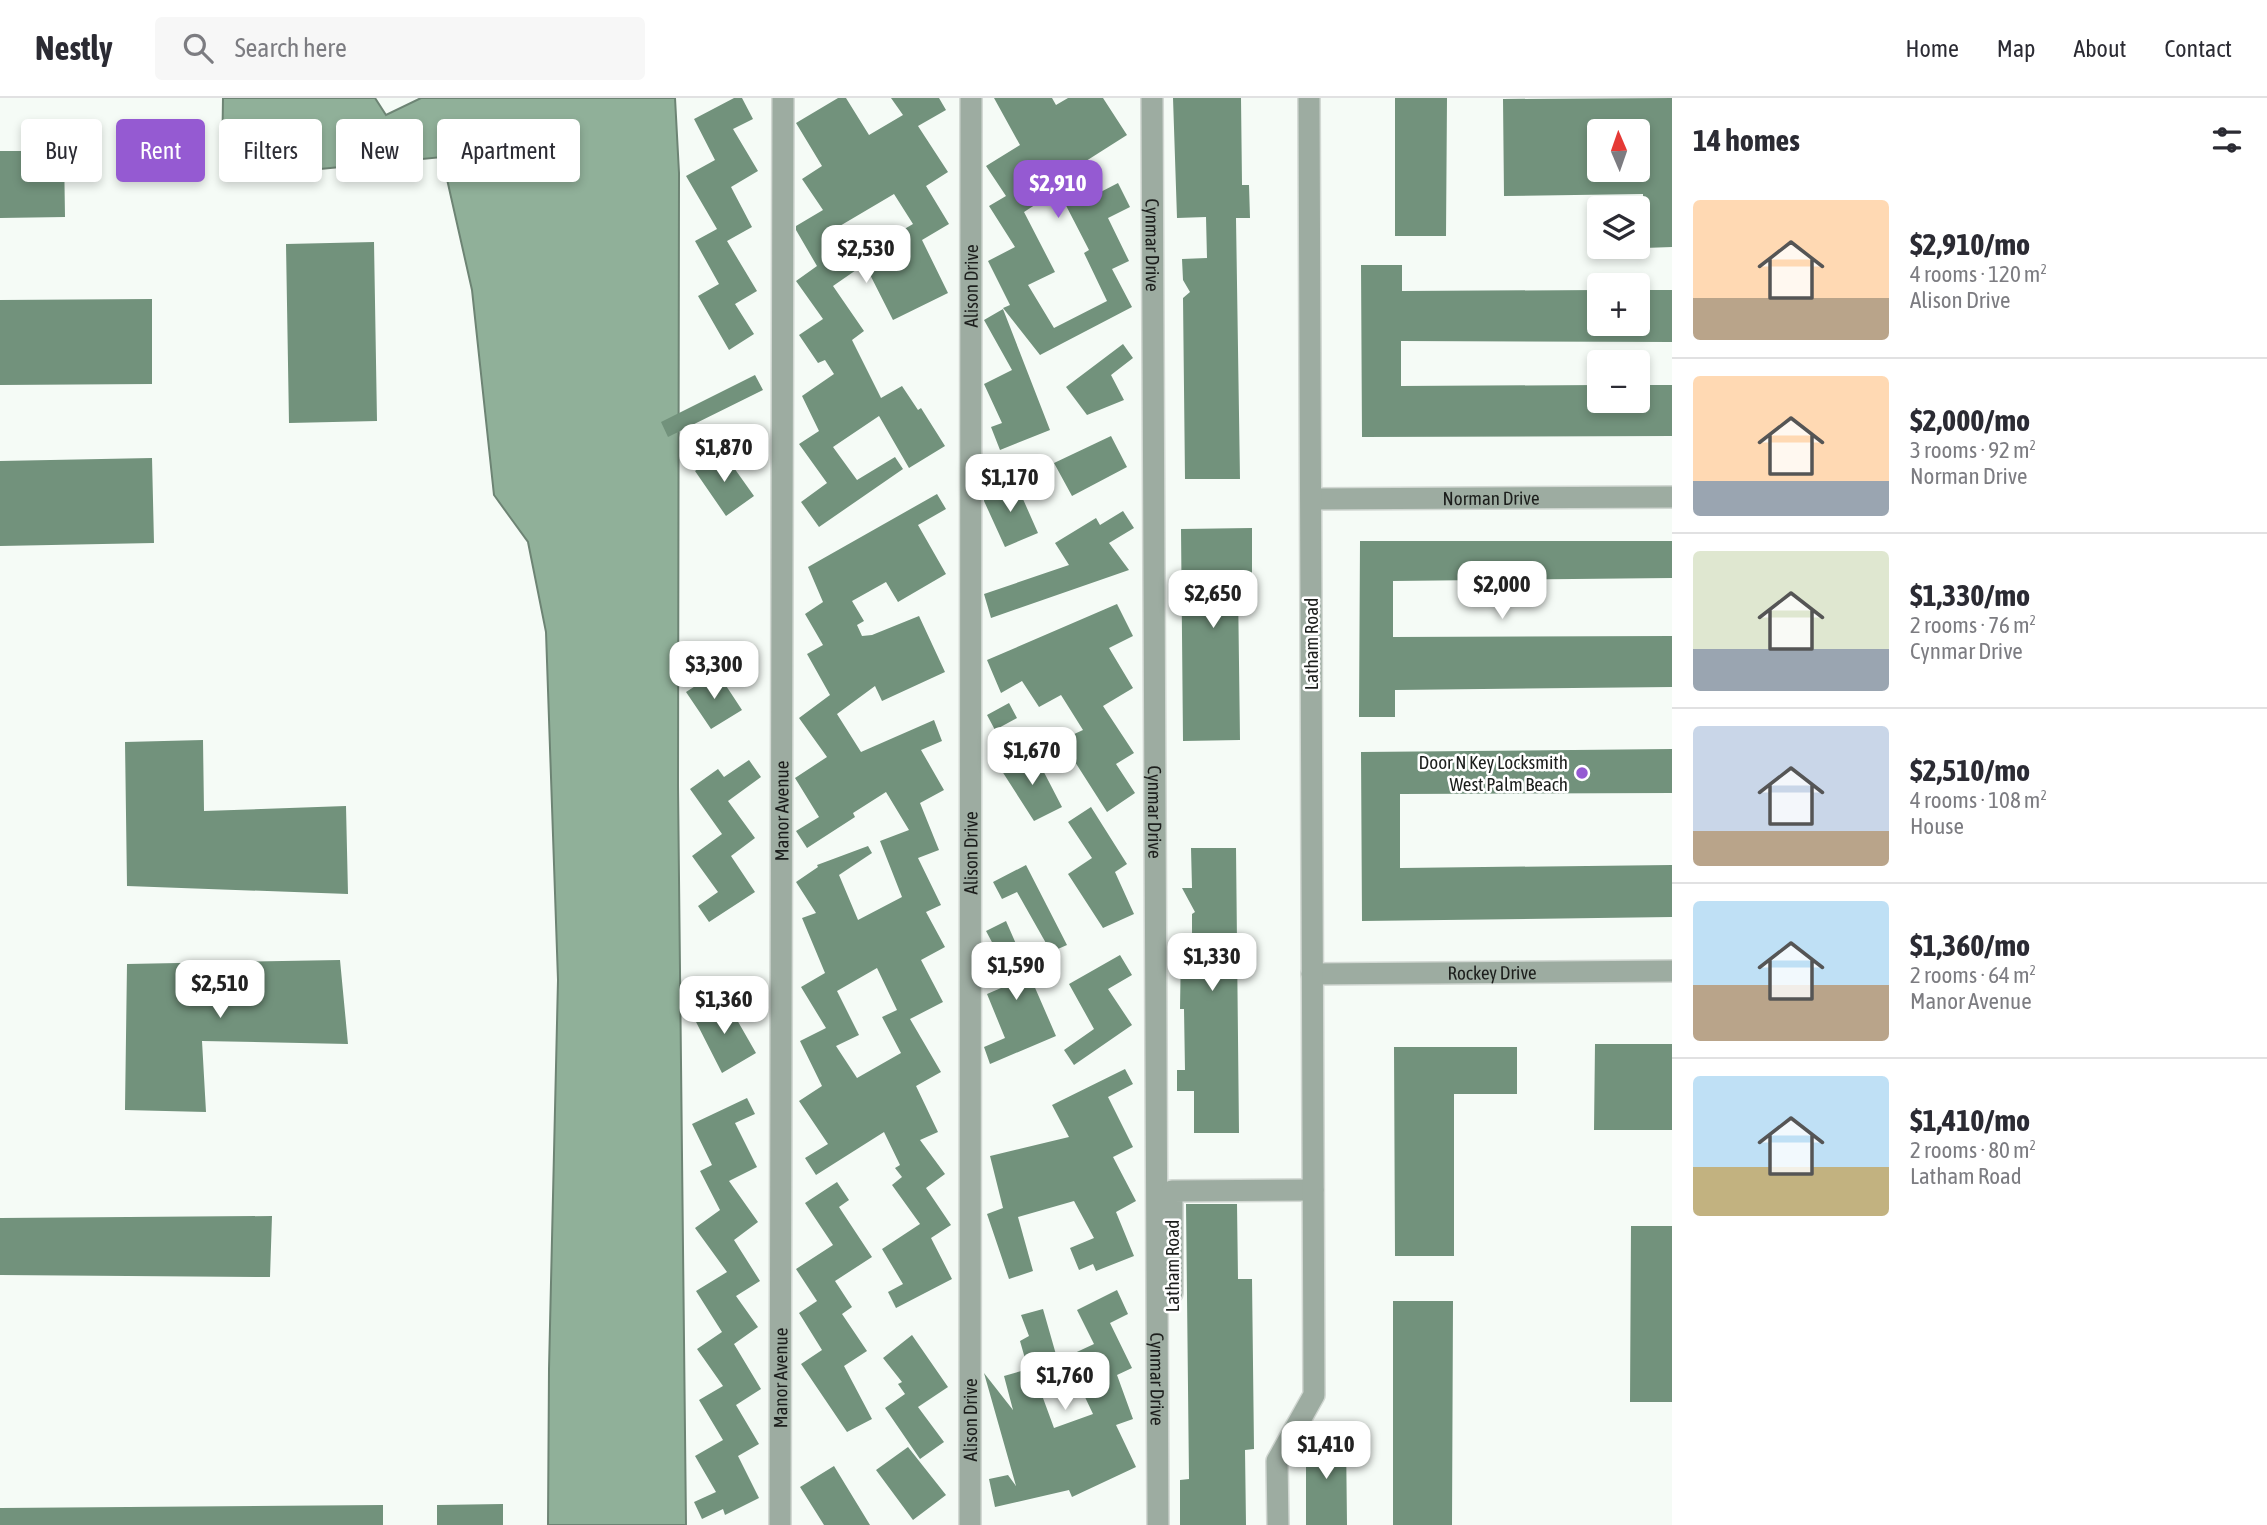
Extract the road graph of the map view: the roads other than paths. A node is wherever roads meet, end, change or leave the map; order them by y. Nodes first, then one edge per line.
1 (783, 98) edge
2 (971, 98) edge
3 (1152, 98) edge
4 (1309, 98) edge
5 (1672, 497) edge
6 (1311, 499) junction
7 (1672, 971) edge
8 (1312, 974) junction
9 (1314, 1190) junction
10 (780, 1525) edge
11 (970, 1525) edge
12 (1158, 1525) edge
13 (1171, 1525) edge
14 (1278, 1525) edge

1 - 10 street, Manor Avenue
2 - 11 street, Alison Drive
3 - 12 street, Cynmar Drive
4 - 6 street, Latham Road
5 - 6 street, Norman Drive
6 - 8 street, Latham Road
7 - 8 street, Rockey Drive
8 - 9 street, Latham Road
9 - 13 street, Latham Road
9 - 14 street, Latham Road

